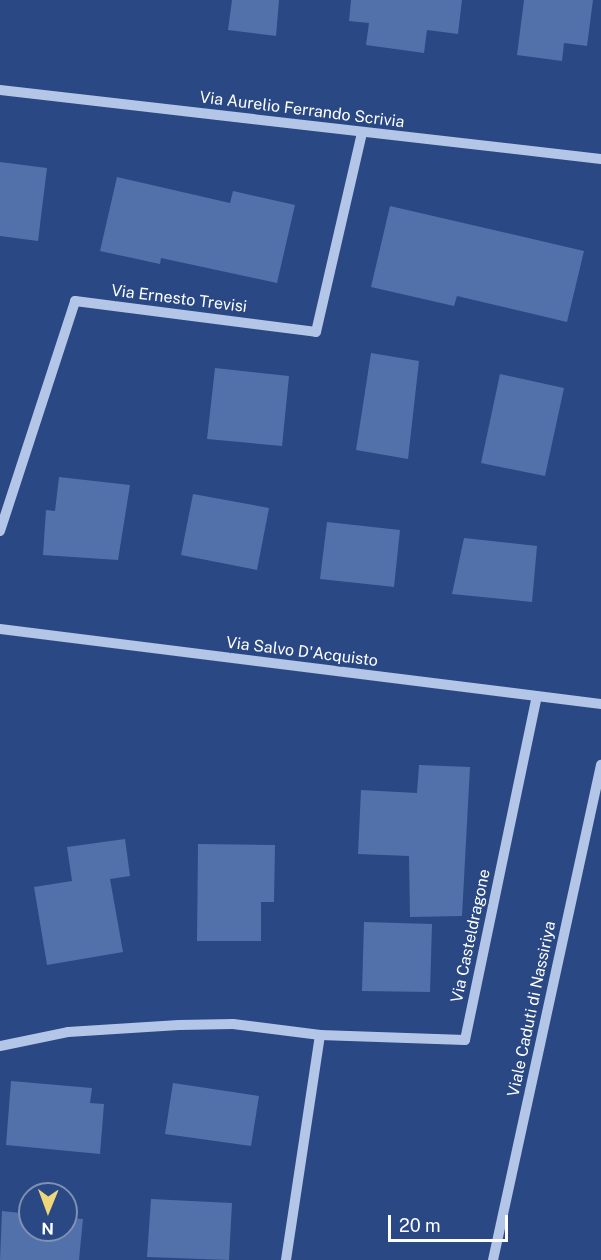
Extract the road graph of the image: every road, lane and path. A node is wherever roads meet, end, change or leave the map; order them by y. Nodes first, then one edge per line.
1 (0, 90) edge
2 (362, 132) junction
3 (601, 159) edge
4 (0, 531) edge
5 (0, 629) edge
6 (537, 696) junction
7 (601, 704) edge
8 (601, 765) edge
9 (320, 1035) junction
10 (0, 1046) edge
11 (286, 1260) edge
12 (493, 1260) edge

1 - 2 street, Via Aurelio Ferrando Scrivia
2 - 3 street, Via Aurelio Ferrando Scrivia
2 - 4 street, Via Ernesto Trevisi
5 - 6 street, Via Salvo D'Acquisto
6 - 7 street, Via Salvo D'Acquisto
6 - 9 street, Via Casteldragone
8 - 12 street, Viale Caduti di Nassiriya
9 - 10 street, Via Casteldragone
9 - 11 street

